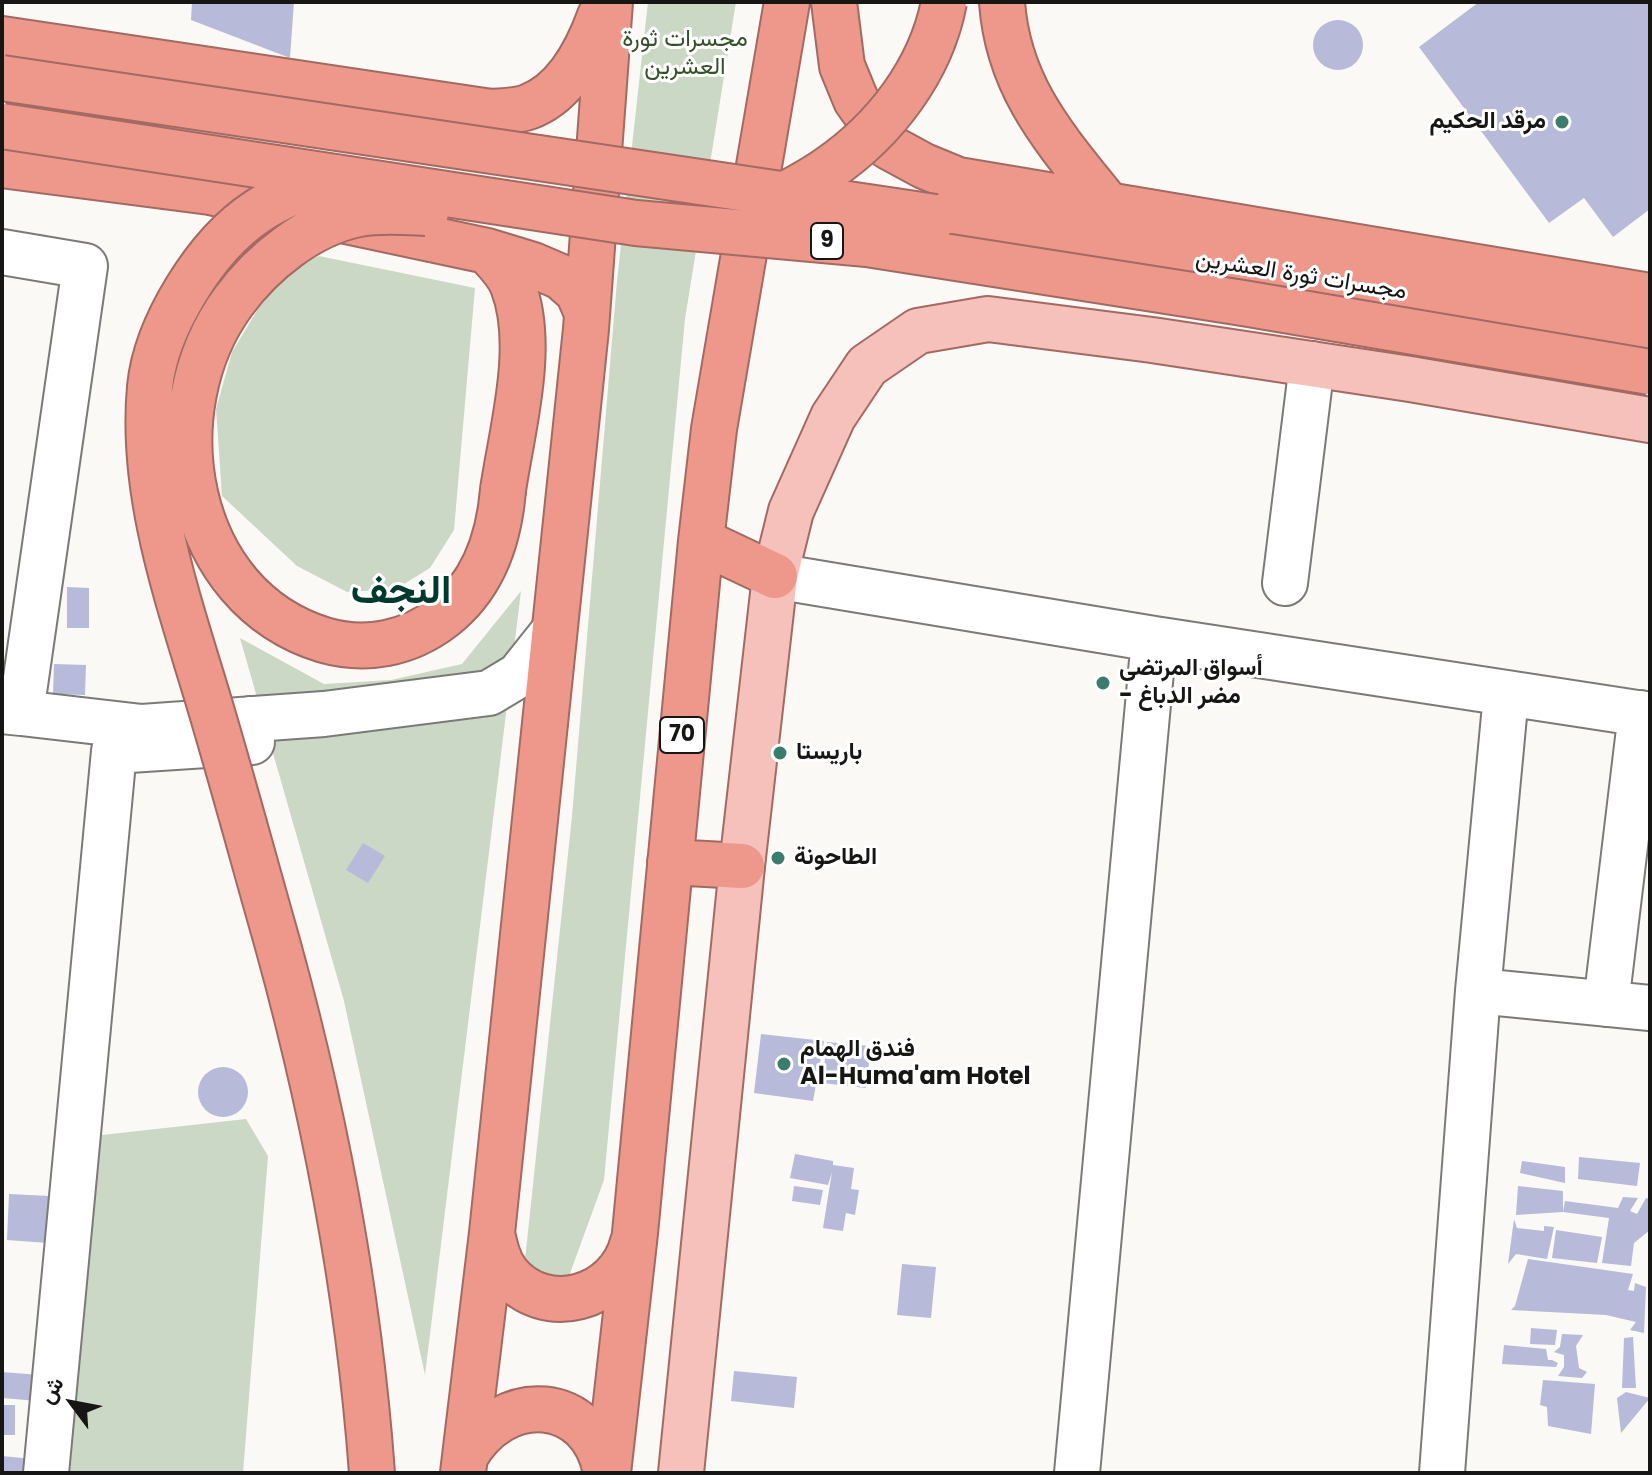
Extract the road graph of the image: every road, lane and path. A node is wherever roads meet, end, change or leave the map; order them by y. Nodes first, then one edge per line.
1 (607, 2) edge
2 (787, 2) edge
3 (834, 2) edge
4 (944, 2) edge
5 (1002, 2) edge
6 (2, 39) edge
7 (162, 63) junction
8 (2, 78) edge
9 (2, 126) edge
10 (524, 155) junction
11 (2, 165) edge
12 (146, 185) junction
13 (1107, 204) junction
14 (338, 220) junction
15 (636, 223) junction
16 (682, 229) junction
17 (487, 251) junction
18 (2, 252) edge
19 (1650, 296) edge
20 (586, 321) junction
21 (1650, 334) edge
22 (1312, 364) junction
23 (1650, 372) edge
24 (1650, 420) edge
25 (513, 426) junction
26 (701, 541) junction
27 (775, 576) junction
28 (1285, 583) dead end
29 (554, 631) junction
30 (1154, 639) junction
31 (1506, 695) junction
32 (12, 712) edge
33 (1646, 714) edge
34 (249, 719) junction
35 (670, 862) junction
36 (742, 866) junction
37 (1478, 991) junction
38 (1606, 1004) junction
39 (1650, 1008) edge
40 (492, 1233) junction
41 (635, 1233) junction
42 (464, 1465) edge
43 (46, 1473) edge
44 (372, 1473) edge
45 (607, 1473) edge
46 (681, 1473) edge
47 (1077, 1473) edge
48 (1442, 1473) edge

1 - 7 highway
1 - 20 highway
2 - 26 highway, 70
3 - 13 highway
4 - 16 highway, bridge
5 - 13 highway
6 - 7 highway
7 - 12 highway
8 - 10 highway, مجسرات ثورة العشرين / 9, bridge
9 - 15 highway, مجسرات ثورة العشرين / 9, bridge
10 - 21 highway, مجسرات ثورة العشرين / 9, bridge
10 - 44 highway, bridge
11 - 12 highway
12 - 14 highway
13 - 19 highway
14 - 15 highway, bridge
14 - 17 highway
14 - 25 highway, bridge
15 - 16 highway, مجسرات ثورة العشرين / 9, bridge
16 - 23 highway, مجسرات ثورة العشرين / 9, bridge
17 - 20 highway
17 - 25 highway
18 - 32 street
20 - 25 highway
20 - 29 highway
22 - 24 main road
22 - 27 main road
22 - 28 street
26 - 27 highway
26 - 35 highway, 70
27 - 30 street
27 - 36 main road
29 - 34 street
29 - 40 highway
30 - 31 street
30 - 47 street
31 - 33 street
31 - 37 street
32 - 34 street
33 - 38 street
34 - 43 street
35 - 36 highway
35 - 41 highway, 70
36 - 46 main road
37 - 38 street
37 - 48 street
38 - 39 street
40 - 41 highway
40 - 42 highway
41 - 45 highway, 70
42 - 45 highway

